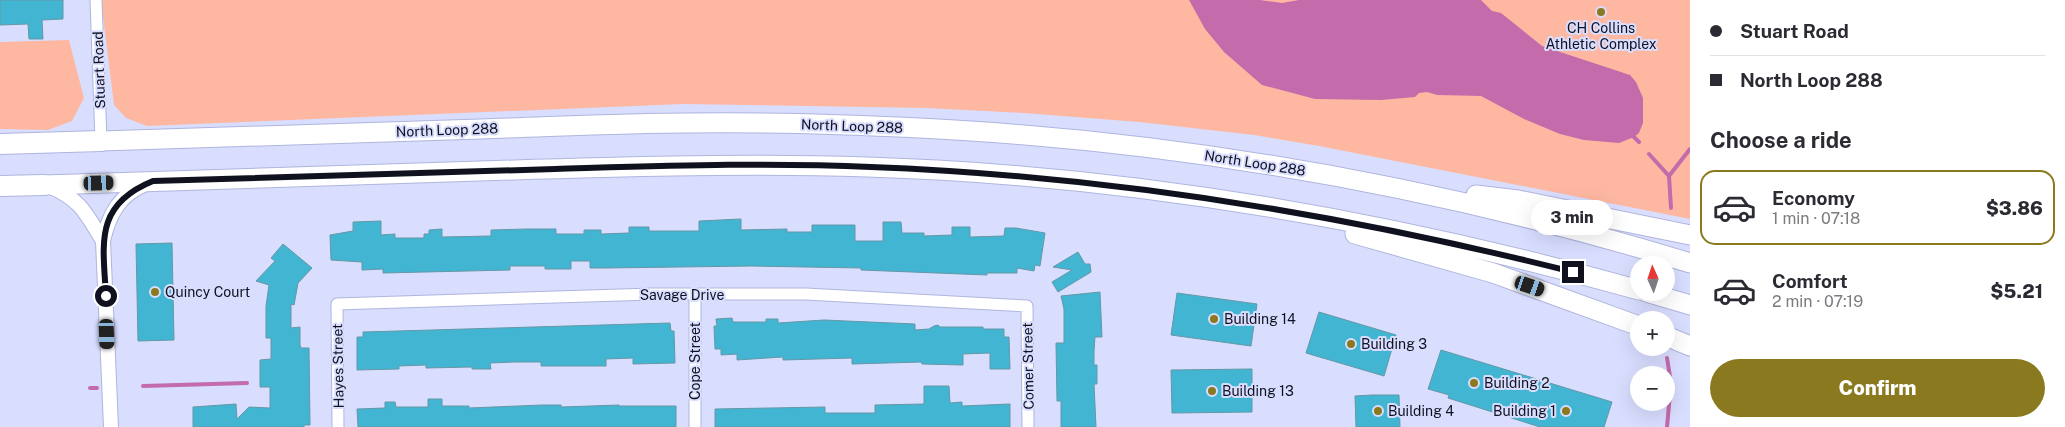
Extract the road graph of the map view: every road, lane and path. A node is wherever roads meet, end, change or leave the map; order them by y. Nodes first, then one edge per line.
1 (96, 0) edge
2 (101, 141) junction
3 (0, 144) edge
4 (153, 181) junction
5 (44, 184) junction
6 (1381, 185) junction
7 (0, 186) edge
8 (1235, 203) junction
9 (1690, 235) edge
10 (103, 240) junction
11 (1690, 262) edge
12 (1630, 288) edge
13 (695, 294) junction
14 (1675, 301) edge
15 (337, 304) joint
16 (1690, 305) edge
17 (1027, 306) joint
18 (1630, 323) edge
19 (1675, 340) edge
20 (1690, 346) edge
21 (111, 427) edge
22 (338, 427) edge
23 (694, 427) edge
24 (1028, 427) edge

1 - 2 street, Stuart Road
2 - 3 highway, North Loop 288
2 - 6 highway, North Loop 288
4 - 5 highway
4 - 8 highway
4 - 10 street
5 - 7 highway
5 - 10 street
6 - 9 highway
6 - 11 highway, North Loop 288
8 - 12 highway
8 - 18 highway
10 - 21 street
13 - 15 street, Savage Drive
13 - 17 street, Savage Drive
13 - 23 street, Cope Street
14 - 16 highway
15 - 22 street, Hayes Street
17 - 24 street, Comer Street
19 - 20 highway

